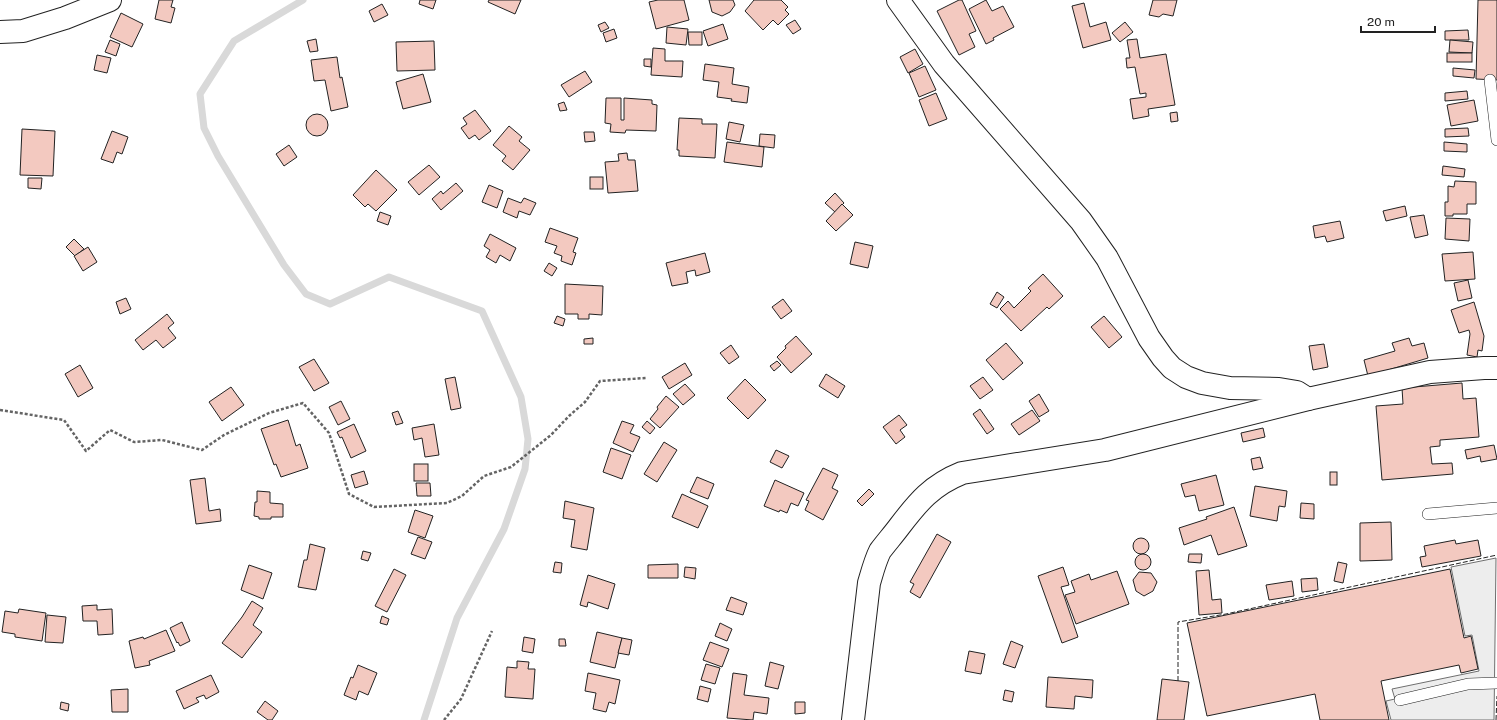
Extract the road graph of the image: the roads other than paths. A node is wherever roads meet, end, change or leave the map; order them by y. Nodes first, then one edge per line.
1 (110, 0) edge
2 (898, 0) edge
3 (0, 32) edge
4 (1490, 80) dead end
5 (1497, 140) edge
6 (1497, 368) edge
7 (1308, 399) junction
8 (1497, 508) edge
9 (1428, 514) dead end
10 (1497, 682) edge
11 (1400, 700) dead end
12 (853, 720) edge

1 - 3 street
2 - 7 street
4 - 5 lane
6 - 7 street
7 - 12 street
8 - 9 lane
10 - 11 lane

